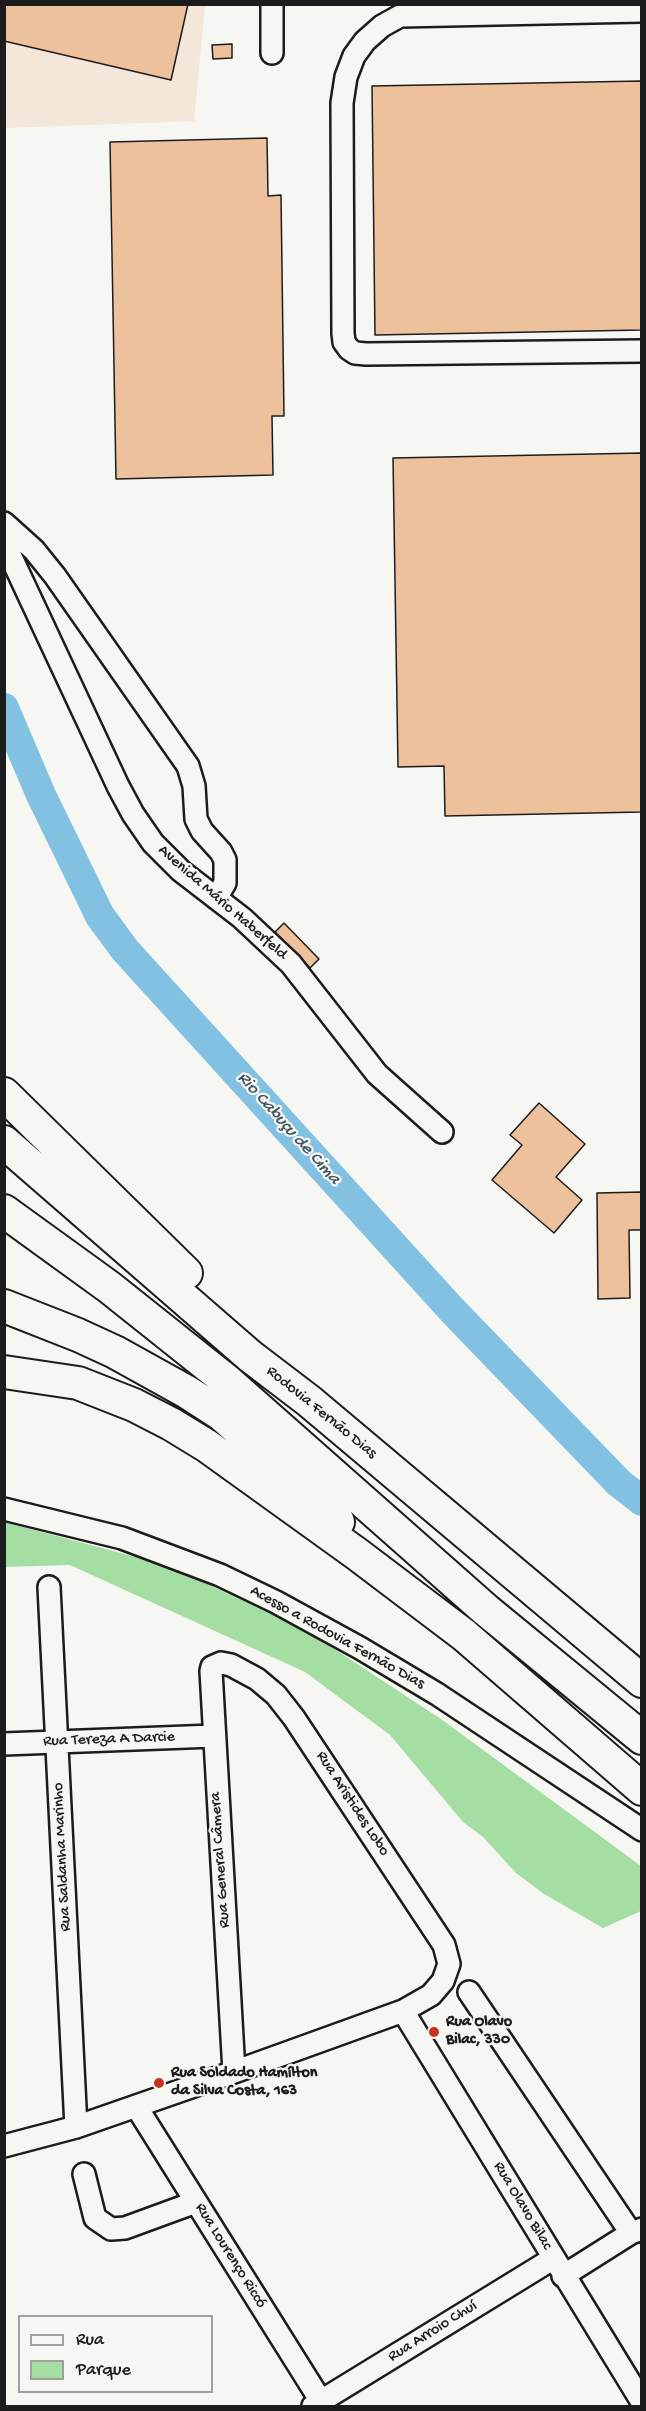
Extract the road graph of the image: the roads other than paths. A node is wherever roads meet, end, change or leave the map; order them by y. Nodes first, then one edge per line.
1 (272, 4) edge
2 (642, 11) edge
3 (272, 53) dead end
4 (642, 351) edge
5 (4, 523) edge
6 (4, 542) edge
7 (216, 898) junction
8 (4, 1094) edge
9 (442, 1132) dead end
10 (4, 1142) edge
11 (4, 1210) edge
12 (17, 1310) edge
13 (4, 1372) edge
14 (309, 1401) junction
15 (4, 1509) edge
16 (357, 1554) junction
17 (50, 1587) dead end
18 (231, 1665) joint
19 (642, 1681) edge
20 (213, 1736) junction
21 (642, 1738) edge
22 (57, 1742) junction
23 (4, 1744) edge
24 (642, 1789) edge
25 (642, 1830) edge
26 (469, 1992) dead end
27 (404, 2011) junction
28 (234, 2072) junction
29 (136, 2106) junction
30 (76, 2127) junction
31 (4, 2146) edge
32 (84, 2174) dead end
33 (196, 2202) junction
34 (636, 2231) edge
35 (559, 2267) junction
36 (642, 2402) edge
37 (320, 2405) edge

1 - 3 street
2 - 4 street
5 - 7 street
6 - 7 street, Avenida Mário Haberfeld
7 - 9 street, Avenida Mário Haberfeld
8 - 14 highway
10 - 14 highway, Rodovia Fernão Dias
11 - 21 highway
12 - 16 highway
13 - 16 highway
14 - 19 highway, Rodovia Fernão Dias
15 - 25 street, Acesso a Rodovia Fernão Dias
16 - 24 highway
17 - 22 street, Rua Saldanha Marinho
18 - 20 street, Rua General Câmera
18 - 27 street, Rua Aristides Lobo
20 - 22 street, Rua Tereza A Darcie
20 - 28 street, Rua General Câmera
22 - 23 street, Rua Tereza A Darcie
22 - 30 street, Rua Saldanha Marinho
26 - 34 street
27 - 28 street
27 - 35 street, Rua Olavo Bilac
28 - 29 street
29 - 30 street
29 - 33 street, Rua Lourenço Riccó
30 - 31 street
32 - 33 street
33 - 37 street, Rua Lourenço Riccó
34 - 35 street, Rua Arroio Chuí
35 - 36 street, Rua Olavo Bilac
35 - 37 street, Rua Arroio Chuí

